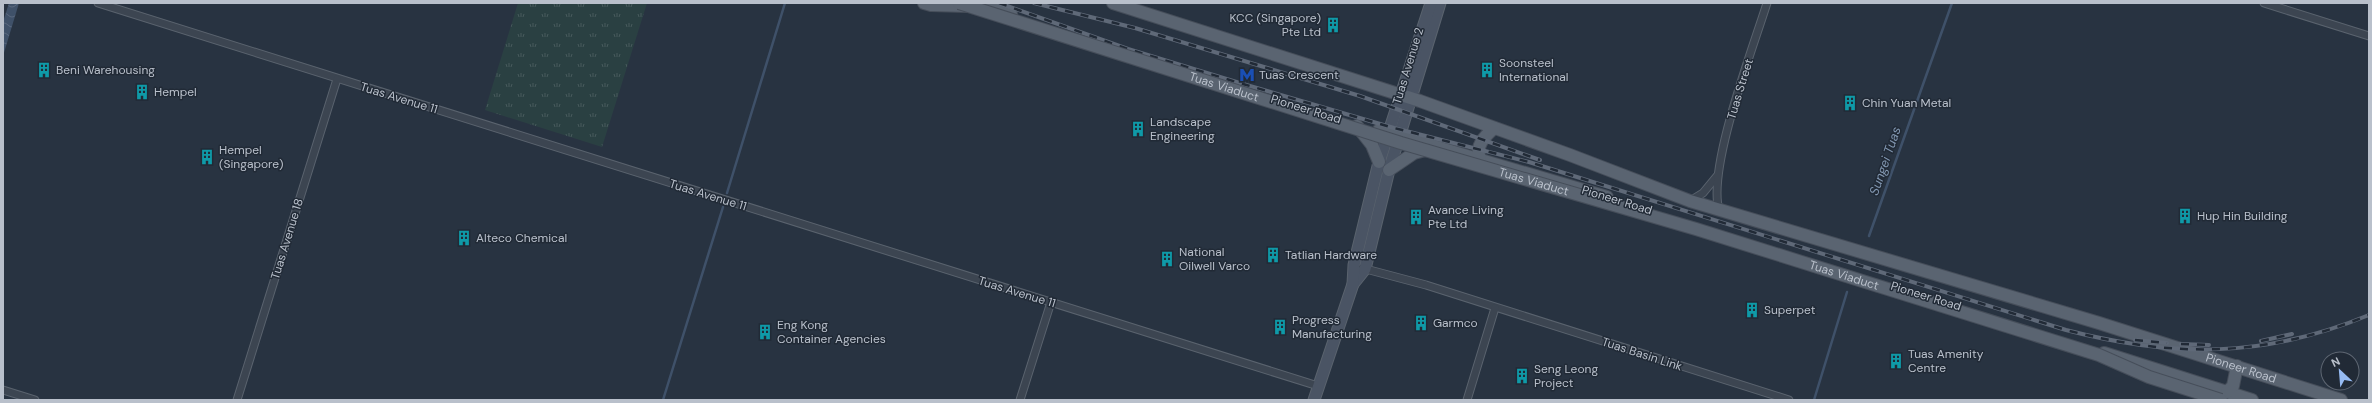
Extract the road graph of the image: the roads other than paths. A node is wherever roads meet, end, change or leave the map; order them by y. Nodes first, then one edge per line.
1 (98, 3) edge
2 (924, 3) edge
3 (980, 3) edge
4 (1113, 3) edge
5 (1431, 3) edge
6 (1440, 3) edge
7 (1767, 3) edge
8 (2264, 3) edge
9 (963, 4) edge
10 (1141, 7) edge
11 (2369, 36) edge
12 (337, 79) junction
13 (1406, 97) junction
14 (1355, 123) junction
15 (1494, 128) junction
16 (1394, 134) junction
17 (1436, 147) junction
18 (1480, 160) junction
19 (1384, 166) junction
20 (1718, 176) junction
21 (1690, 201) junction
22 (1719, 210) junction
23 (1354, 265) junction
24 (1364, 268) junction
25 (1353, 284) junction
26 (1051, 302) junction
27 (1495, 308) junction
28 (2237, 366) junction
29 (1318, 386) junction
30 (3, 390) edge
31 (2224, 396) edge
32 (35, 400) edge
33 (237, 400) edge
34 (1020, 400) edge
35 (1314, 400) edge
36 (1467, 400) edge
37 (1789, 400) edge
38 (2252, 400) edge
39 (2342, 400) edge

1 - 12 street, Tuas Avenue 11
2 - 9 main road, Tuas Viaduct
3 - 14 main road, Pioneer Road
4 - 10 main road, Pioneer Road
5 - 13 street, Tuas Avenue 2
6 - 13 street, Tuas Avenue 2
7 - 20 street, Tuas Street
8 - 11 street
9 - 31 main road, Tuas Viaduct, bridge
10 - 13 main road, Pioneer Road
12 - 26 street, Tuas Avenue 11
12 - 33 street, Tuas Avenue 18
13 - 15 main road, Pioneer Road
13 - 16 street
14 - 16 main road, Pioneer Road
14 - 19 main road
15 - 18 main road
15 - 21 main road, Pioneer Road
16 - 17 main road, Pioneer Road
16 - 19 street
17 - 18 main road, Pioneer Road
17 - 19 main road
18 - 31 main road, Pioneer Road
19 - 23 street
19 - 24 street
20 - 21 street, Tuas Street
20 - 22 street, Tuas Street
21 - 22 main road, Pioneer Road
22 - 28 main road, Pioneer Road
23 - 24 street, Tuas Basin Link
23 - 25 street
24 - 25 street
24 - 27 street, Tuas Basin Link
25 - 29 street
26 - 29 street, Tuas Avenue 11
26 - 34 street
27 - 36 street
27 - 37 street, Tuas Basin Link
28 - 31 main road
28 - 39 main road, Pioneer Road
29 - 35 street
30 - 32 street
31 - 38 main road, Pioneer Road

